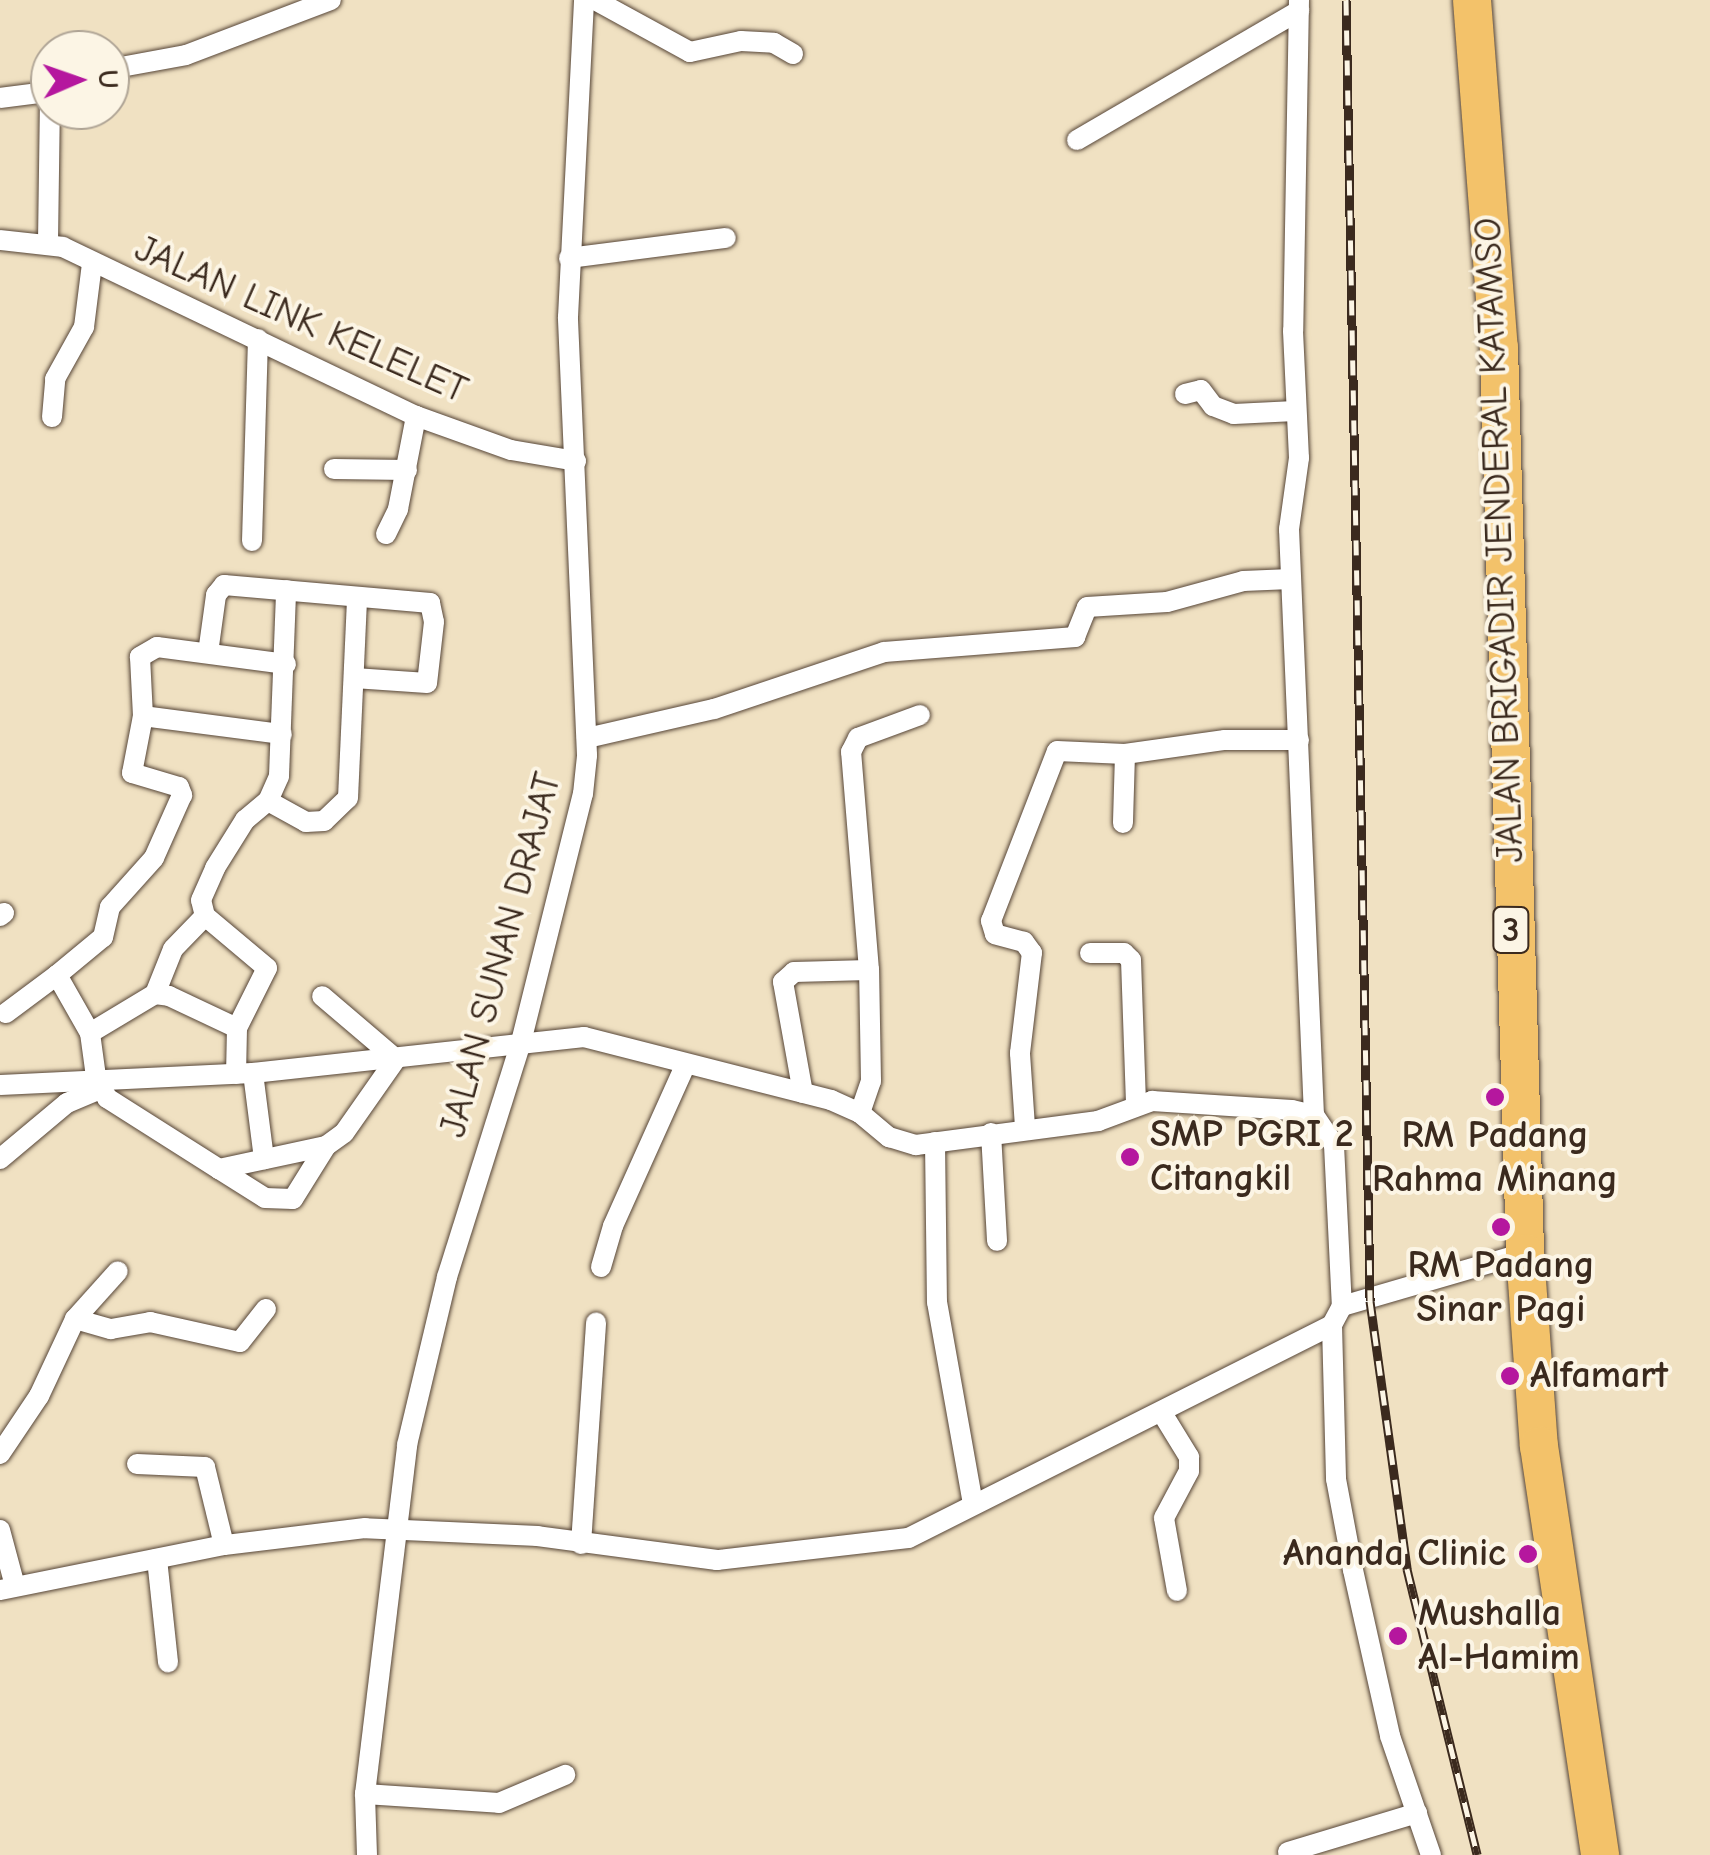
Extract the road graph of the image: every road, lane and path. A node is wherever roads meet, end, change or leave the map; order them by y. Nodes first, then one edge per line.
1 (331, 0) edge
2 (584, 0) edge
3 (596, 0) edge
4 (1472, 0) edge
5 (1299, 5) edge
6 (793, 54) dead end
7 (130, 65) edge
8 (30, 94) edge
9 (0, 98) edge
10 (49, 130) edge
11 (1077, 140) dead end
12 (726, 238) dead end
13 (0, 240) edge
14 (48, 242) junction
15 (569, 258) junction
16 (92, 264) junction
17 (258, 339) junction
18 (1186, 394) dead end
19 (1295, 410) junction
20 (416, 416) junction
21 (52, 417) dead end
22 (576, 461) junction
23 (334, 469) dead end
24 (407, 470) junction
25 (386, 534) dead end
26 (252, 541) dead end
27 (1291, 579) junction
28 (286, 590) junction
29 (357, 598) junction
30 (208, 653) junction
31 (286, 664) junction
32 (354, 678) junction
33 (920, 715) dead end
34 (143, 716) junction
35 (282, 734) junction
36 (587, 738) junction
37 (1299, 740) junction
38 (1125, 754) junction
39 (268, 801) junction
40 (1123, 823) dead end
41 (205, 916) junction
42 (1090, 953) dead end
43 (869, 970) junction
44 (56, 974) junction
45 (155, 994) junction
46 (322, 996) dead end
47 (6, 1013) dead end
48 (236, 1028) junction
49 (90, 1033) junction
50 (520, 1046) junction
51 (396, 1059) junction
52 (686, 1066) junction
53 (244, 1074) junction
54 (98, 1083) junction
55 (0, 1085) edge
56 (803, 1093) junction
57 (1136, 1104) junction
58 (860, 1112) junction
59 (1314, 1116) junction
60 (1026, 1127) junction
61 (991, 1133) junction
62 (936, 1142) junction
63 (326, 1146) junction
64 (0, 1158) edge
65 (264, 1160) junction
66 (220, 1169) junction
67 (998, 1240) dead end
68 (1524, 1253) junction
69 (601, 1267) dead end
70 (118, 1271) dead end
71 (266, 1309) dead end
72 (1337, 1315) junction
73 (75, 1319) junction
74 (596, 1323) dead end
75 (1162, 1412) junction
76 (0, 1454) edge
77 (136, 1464) dead end
78 (973, 1506) junction
79 (395, 1529) junction
80 (0, 1530) edge
81 (580, 1544) junction
82 (224, 1545) junction
83 (157, 1558) junction
84 (7, 1588) edge
85 (1177, 1591) dead end
86 (168, 1662) dead end
87 (565, 1775) dead end
88 (365, 1794) junction
89 (1417, 1812) junction
90 (1288, 1852) dead end
91 (366, 1855) edge
92 (1431, 1855) edge
93 (1600, 1855) edge

1 - 7 street
2 - 15 street, JALAN SUNAN DRAJAT
3 - 6 street
4 - 68 highway, JALAN BRIGADIR JENDERAL KATAMSO / 3
5 - 11 street
5 - 19 street
8 - 9 street
10 - 14 street
12 - 15 street
13 - 14 street, JALAN LINK KELELET
14 - 16 street, JALAN LINK KELELET
15 - 22 street, JALAN SUNAN DRAJAT
16 - 17 street, JALAN LINK KELELET
16 - 21 street
17 - 20 street, JALAN LINK KELELET
17 - 26 street
18 - 19 street
19 - 27 street
20 - 22 street, JALAN LINK KELELET
20 - 24 street
22 - 36 street, JALAN SUNAN DRAJAT
23 - 24 street
24 - 25 street
27 - 36 street
27 - 37 street
28 - 29 street
28 - 30 street
28 - 31 street
29 - 32 street
29 - 32 street
30 - 31 street
30 - 34 street
31 - 35 street
32 - 39 street
33 - 43 street
34 - 35 street
34 - 44 street
35 - 39 street
36 - 50 street, JALAN SUNAN DRAJAT
37 - 38 street
37 - 59 street
38 - 40 street
38 - 60 street
39 - 41 street
41 - 45 street
41 - 48 street
42 - 57 street
43 - 56 street
43 - 58 street
44 - 47 street
44 - 49 street
45 - 48 street
45 - 49 street
46 - 51 street
48 - 53 street
49 - 54 street
50 - 51 street
50 - 52 street
50 - 79 street, JALAN SUNAN DRAJAT
51 - 53 street
51 - 63 street
52 - 56 street
52 - 69 street
53 - 54 street
53 - 65 street
54 - 55 street
54 - 64 street
54 - 66 street
56 - 58 street
57 - 59 street
57 - 60 street
58 - 62 street
59 - 72 street
60 - 61 street
61 - 62 street
61 - 67 street
62 - 78 street
63 - 65 street
63 - 66 street
65 - 66 street
68 - 72 street
68 - 93 highway, JALAN BRIGADIR JENDERAL KATAMSO / 3
70 - 73 street
71 - 73 street
72 - 75 street
72 - 89 street
73 - 76 street
74 - 81 street
75 - 78 street
75 - 85 street
77 - 82 street
78 - 81 street
79 - 81 street
79 - 82 street
79 - 88 street, JALAN SUNAN DRAJAT
80 - 84 street
82 - 83 street
83 - 84 street
83 - 86 street
87 - 88 street
88 - 91 street, JALAN SUNAN DRAJAT
89 - 90 street
89 - 92 street

